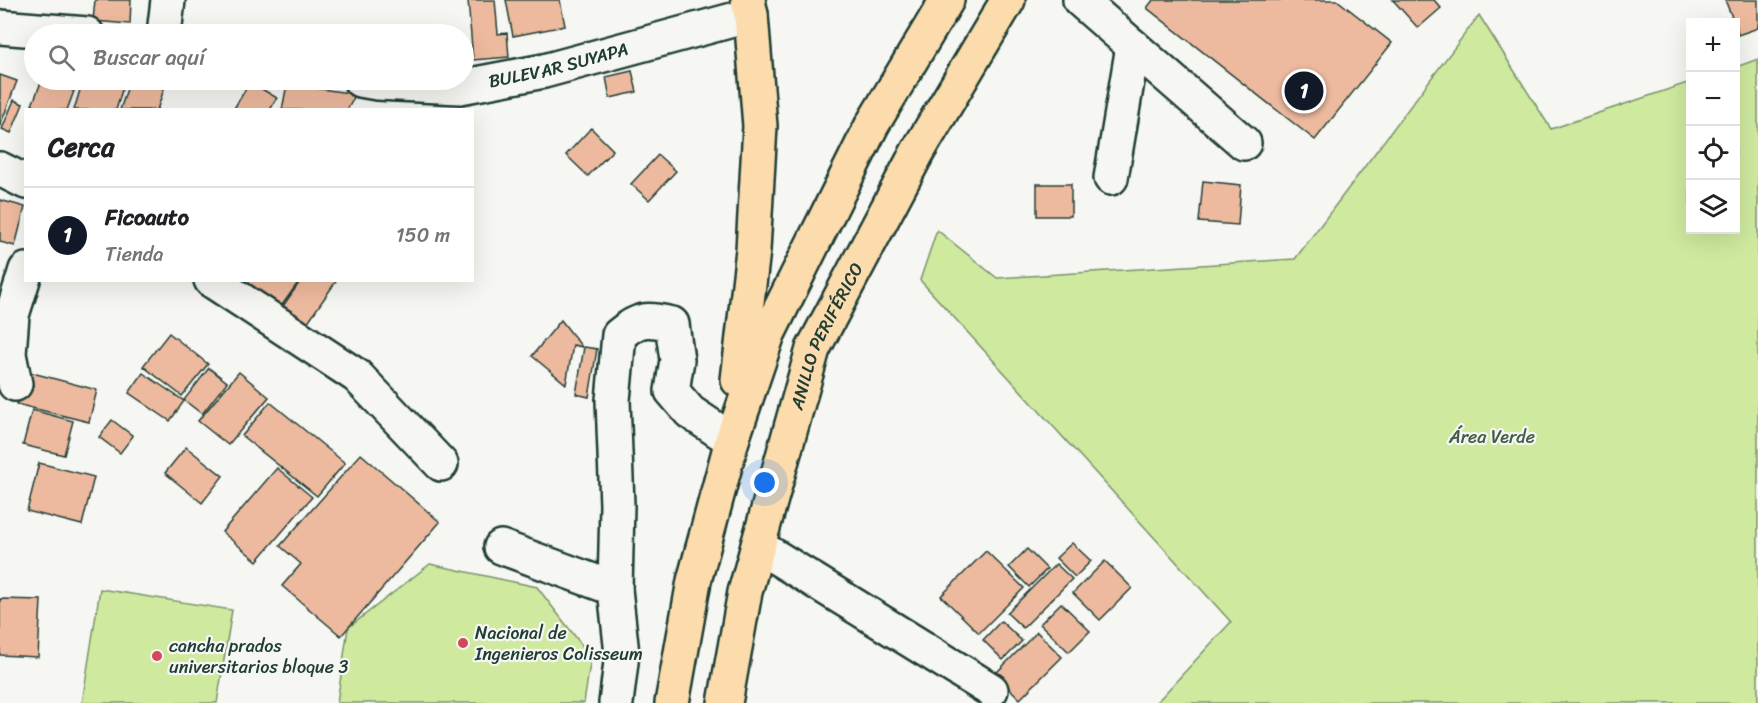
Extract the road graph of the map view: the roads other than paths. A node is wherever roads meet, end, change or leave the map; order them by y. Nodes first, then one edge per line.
1 (168, 0) edge
2 (947, 0) edge
3 (1008, 0) edge
4 (1080, 0) edge
5 (749, 8) edge
6 (165, 24) edge
7 (0, 27) edge
8 (24, 29) edge
9 (1132, 46) junction
10 (474, 84) edge
11 (1244, 143) dead end
12 (0, 169) edge
13 (1111, 178) dead end
14 (24, 181) edge
15 (24, 276) edge
16 (214, 282) edge
17 (15, 384) dead end
18 (732, 440) junction
19 (441, 464) dead end
20 (758, 546) junction
21 (501, 547) dead end
22 (615, 589) junction
23 (991, 690) dead end
24 (616, 703) edge
25 (672, 703) edge
26 (725, 703) edge

1 - 6 street
2 - 18 highway
3 - 20 highway, ANILLO PERIFÉRICO
4 - 9 street
5 - 10 street, BULEVAR SUYAPA
5 - 18 highway
7 - 8 street
9 - 11 street
9 - 13 street
12 - 14 street
15 - 17 street
16 - 19 street
18 - 22 street
18 - 25 highway
20 - 23 street
20 - 26 highway, ANILLO PERIFÉRICO
21 - 22 street
22 - 24 street

